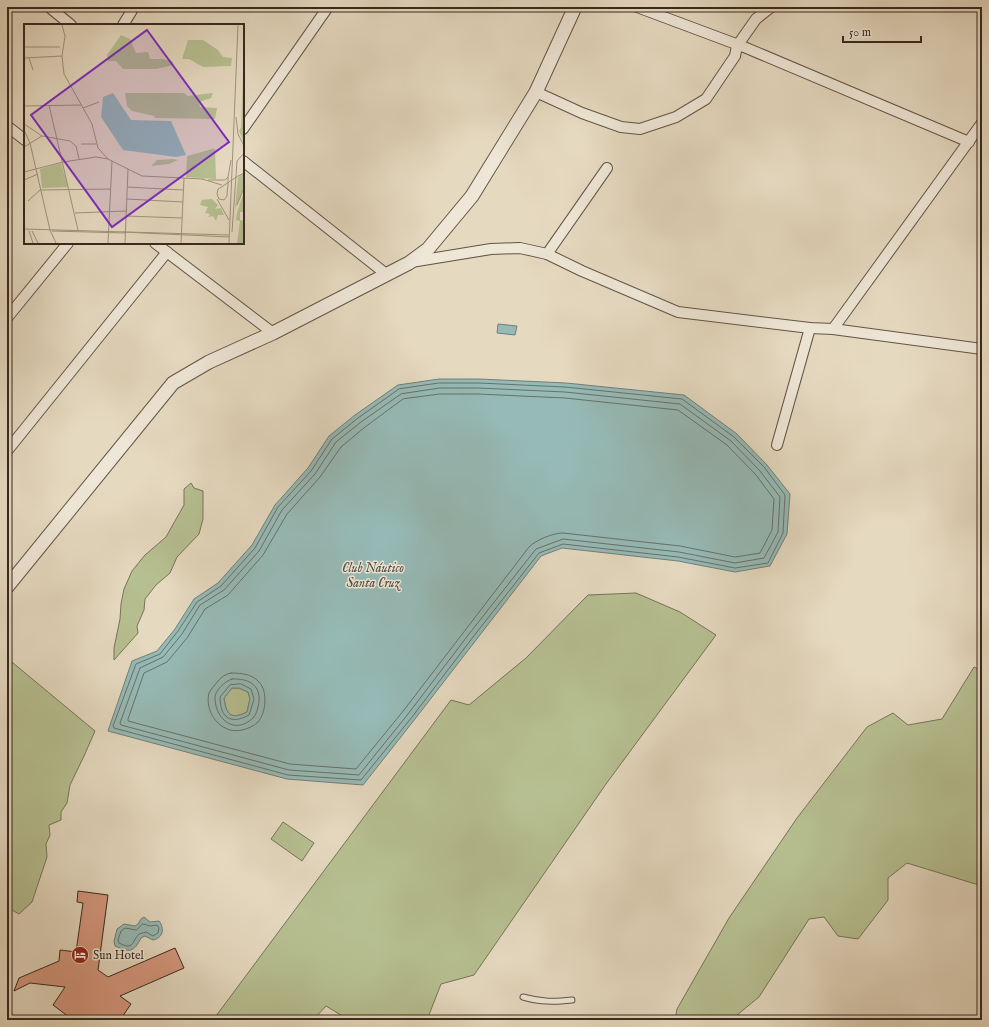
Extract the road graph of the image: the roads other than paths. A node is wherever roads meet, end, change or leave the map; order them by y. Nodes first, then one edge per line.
1 (49, 7) edge
2 (134, 7) edge
3 (328, 7) edge
4 (575, 7) edge
5 (637, 7) edge
6 (771, 7) edge
7 (70, 24) edge
8 (123, 24) edge
9 (737, 46) junction
10 (536, 92) junction
11 (982, 123) edge
12 (8, 127) edge
13 (244, 128) edge
14 (24, 139) edge
15 (969, 142) junction
16 (244, 162) edge
17 (607, 168) dead end
18 (67, 244) edge
19 (156, 244) edge
20 (167, 252) junction
21 (547, 254) junction
22 (409, 263) junction
23 (386, 274) junction
24 (7, 318) edge
25 (810, 328) junction
26 (833, 329) junction
27 (273, 333) junction
28 (982, 349) edge
29 (777, 445) dead end
30 (7, 451) edge
31 (7, 587) edge
32 (523, 997) dead end
33 (572, 1000) dead end

1 - 7 street
2 - 8 street
3 - 13 street
4 - 10 street
5 - 9 street
6 - 9 street
9 - 10 street
9 - 15 street
10 - 22 street
11 - 15 street
12 - 14 street
15 - 26 street
16 - 23 street
17 - 21 street
18 - 24 street
19 - 20 street
20 - 27 street
20 - 30 street
21 - 22 street
21 - 25 street
22 - 23 street
23 - 27 street
25 - 26 street
25 - 29 street
26 - 28 street
27 - 31 street
32 - 33 lane

